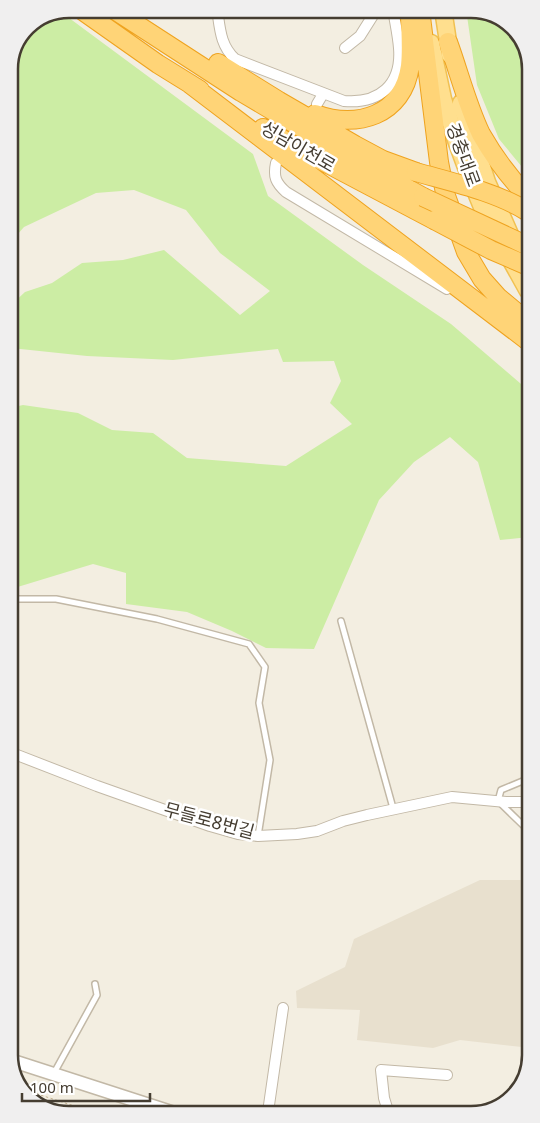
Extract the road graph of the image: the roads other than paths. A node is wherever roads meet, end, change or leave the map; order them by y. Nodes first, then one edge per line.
1 (94, 18) edge
2 (128, 18) edge
3 (131, 18) edge
4 (218, 18) edge
5 (371, 18) edge
6 (394, 18) edge
7 (410, 18) edge
8 (421, 18) edge
9 (428, 18) edge
10 (444, 18) edge
11 (448, 42) junction
12 (344, 48) dead end
13 (190, 84) junction
14 (323, 94) junction
15 (279, 101) junction
16 (316, 104) dead end
17 (276, 163) dead end
18 (522, 191) edge
19 (522, 209) edge
20 (522, 243) edge
21 (522, 257) edge
22 (522, 265) edge
23 (522, 280) edge
24 (522, 328) edge
25 (522, 330) edge
26 (522, 331) edge
27 (18, 599) edge
28 (341, 621) dead end
29 (18, 755) edge
30 (522, 781) edge
31 (498, 801) junction
32 (522, 802) edge
33 (393, 808) junction
34 (522, 824) edge
35 (258, 836) junction
36 (95, 984) dead end
37 (283, 1008) dead end
38 (18, 1063) edge
39 (54, 1074) junction
40 (447, 1075) dead end
41 (150, 1105) edge
42 (269, 1106) edge
43 (386, 1106) edge

1 - 13 highway, 성남이천로
2 - 20 highway, 성남이천로, bridge
3 - 15 highway
4 - 14 street
5 - 12 street
6 - 14 street
7 - 15 highway
8 - 24 highway
9 - 23 main road, 경충대로
10 - 11 main road, 경충대로
11 - 18 highway
11 - 21 main road, 경충대로
13 - 22 highway, 성남이천로, bridge
13 - 25 highway
14 - 16 street
15 - 19 highway, bridge
17 - 26 street
27 - 35 lane
28 - 33 lane
29 - 35 street, 무들로8번길
30 - 31 lane
31 - 32 street, 무들로8번길
31 - 33 street, 무들로8번길
31 - 34 lane
33 - 35 street, 무들로8번길
36 - 39 lane
37 - 42 street
38 - 39 street
39 - 41 street
40 - 43 street

